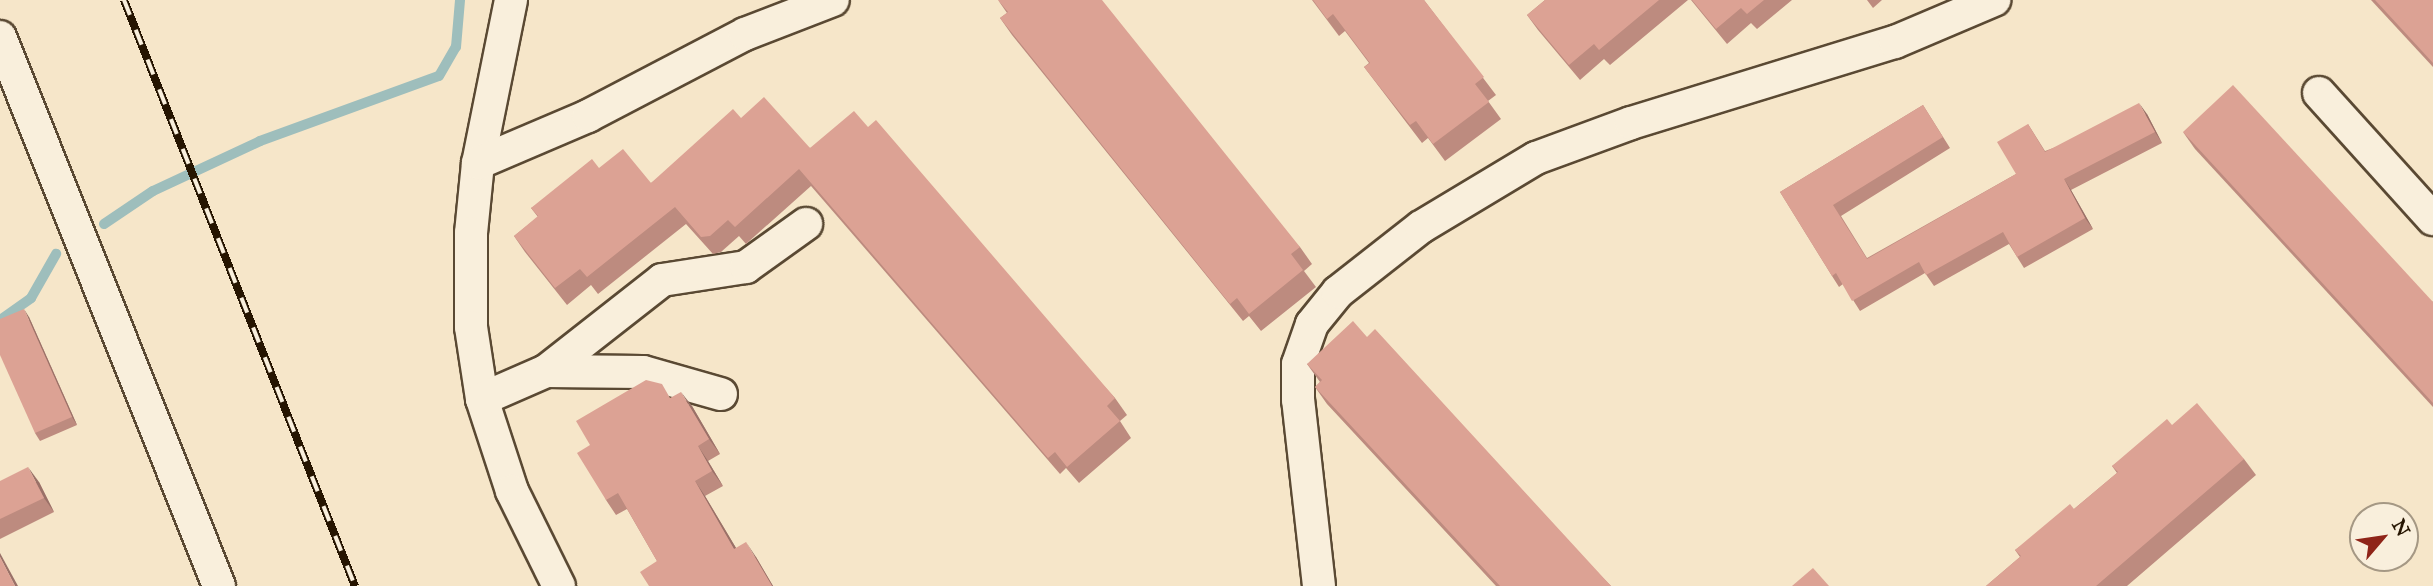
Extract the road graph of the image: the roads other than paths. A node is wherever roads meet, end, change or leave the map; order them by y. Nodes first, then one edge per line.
1 (511, 0) edge
2 (833, 0) edge
3 (1994, 0) edge
4 (0, 37) edge
5 (2319, 93) dead end
6 (478, 163) junction
7 (2433, 219) edge
8 (806, 224) dead end
9 (546, 371) junction
10 (721, 394) dead end
11 (482, 399) junction
12 (219, 586) edge
13 (559, 586) edge
14 (1320, 586) edge

1 - 6 street
2 - 6 street
3 - 14 street
4 - 12 street
5 - 7 street
6 - 11 street
8 - 9 street
9 - 10 street
9 - 11 street
11 - 13 street

